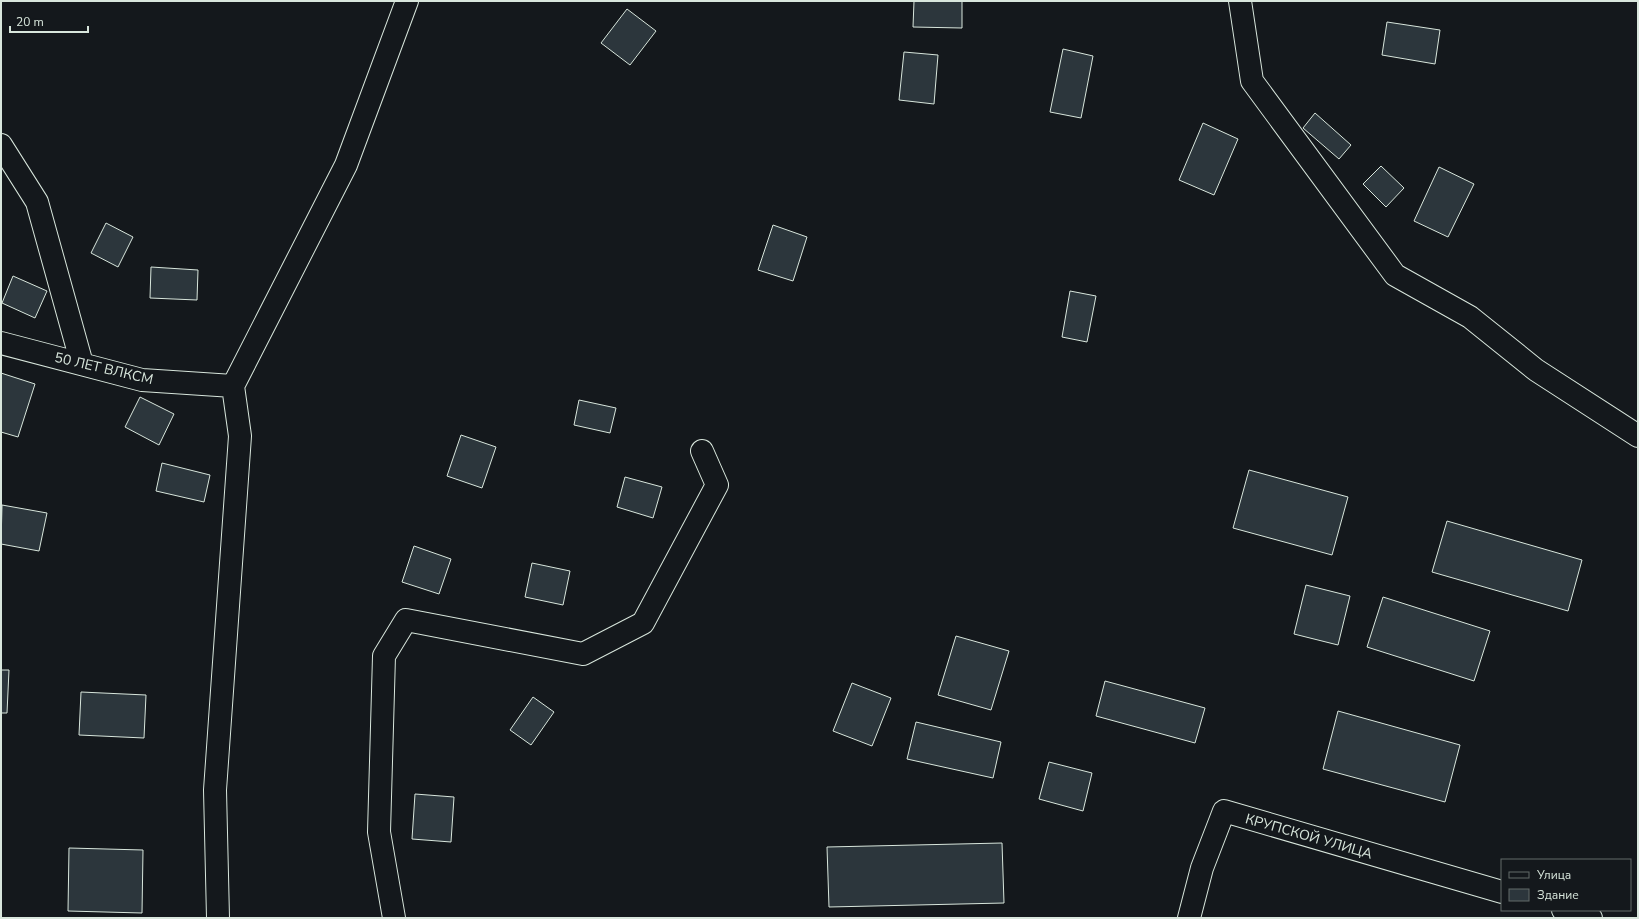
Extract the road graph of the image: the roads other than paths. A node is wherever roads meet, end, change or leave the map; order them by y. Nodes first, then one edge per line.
1 (407, 1) edge
2 (1240, 1) edge
3 (1, 145) edge
4 (1, 343) edge
5 (82, 364) junction
6 (233, 386) junction
7 (1638, 436) edge
8 (702, 451) dead end
9 (1501, 892) edge
10 (1566, 911) edge
11 (218, 918) edge
12 (394, 918) edge
13 (1190, 918) edge
14 (1591, 918) edge

1 - 6 street
2 - 7 street
3 - 5 street
4 - 5 street, 50 ЛЕТ ВЛКСМ
5 - 6 street, 50 ЛЕТ ВЛКСМ
6 - 11 street
8 - 12 street
9 - 13 street, КРУПСКОЙ УЛИЦА
10 - 14 street

